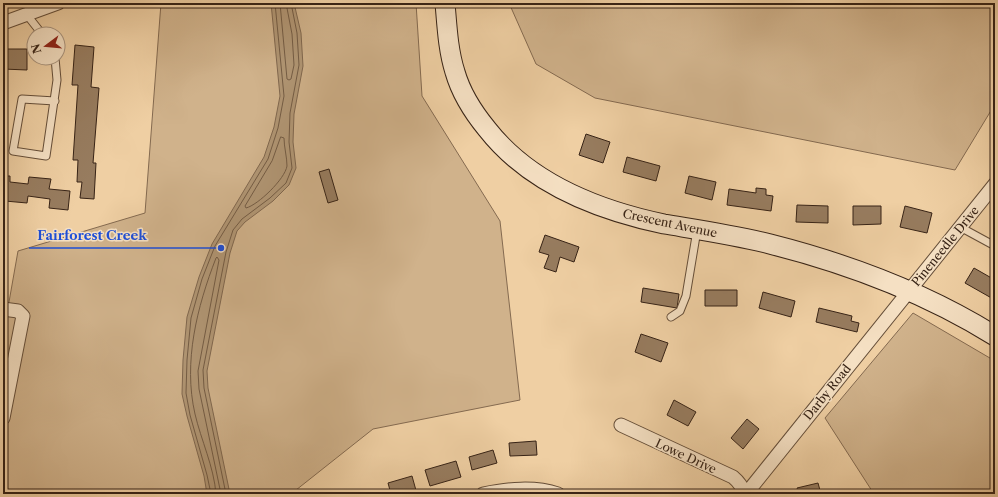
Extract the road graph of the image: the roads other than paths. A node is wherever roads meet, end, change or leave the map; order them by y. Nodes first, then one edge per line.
1 (58, 3) edge
2 (445, 3) edge
3 (27, 15) junction
4 (3, 23) edge
5 (36, 26) edge
6 (55, 66) edge
7 (55, 101) junction
8 (995, 184) edge
9 (960, 227) junction
10 (697, 229) junction
11 (995, 246) edge
12 (909, 290) junction
13 (3, 309) edge
14 (671, 317) dead end
15 (995, 336) edge
16 (3, 418) edge
17 (621, 425) dead end
18 (483, 494) edge
19 (558, 494) edge
20 (745, 494) edge

1 - 3 street
2 - 10 street, Crescent Avenue
3 - 4 street
3 - 5 lane
6 - 7 lane
7 - 7 lane
8 - 9 street, Pineneedle Drive
9 - 11 lane
9 - 12 street, Pineneedle Drive
10 - 12 street, Crescent Avenue
10 - 14 lane
12 - 15 street, Crescent Avenue
12 - 20 street, Darby Road
13 - 16 street
17 - 20 street, Lowe Drive
18 - 19 street

